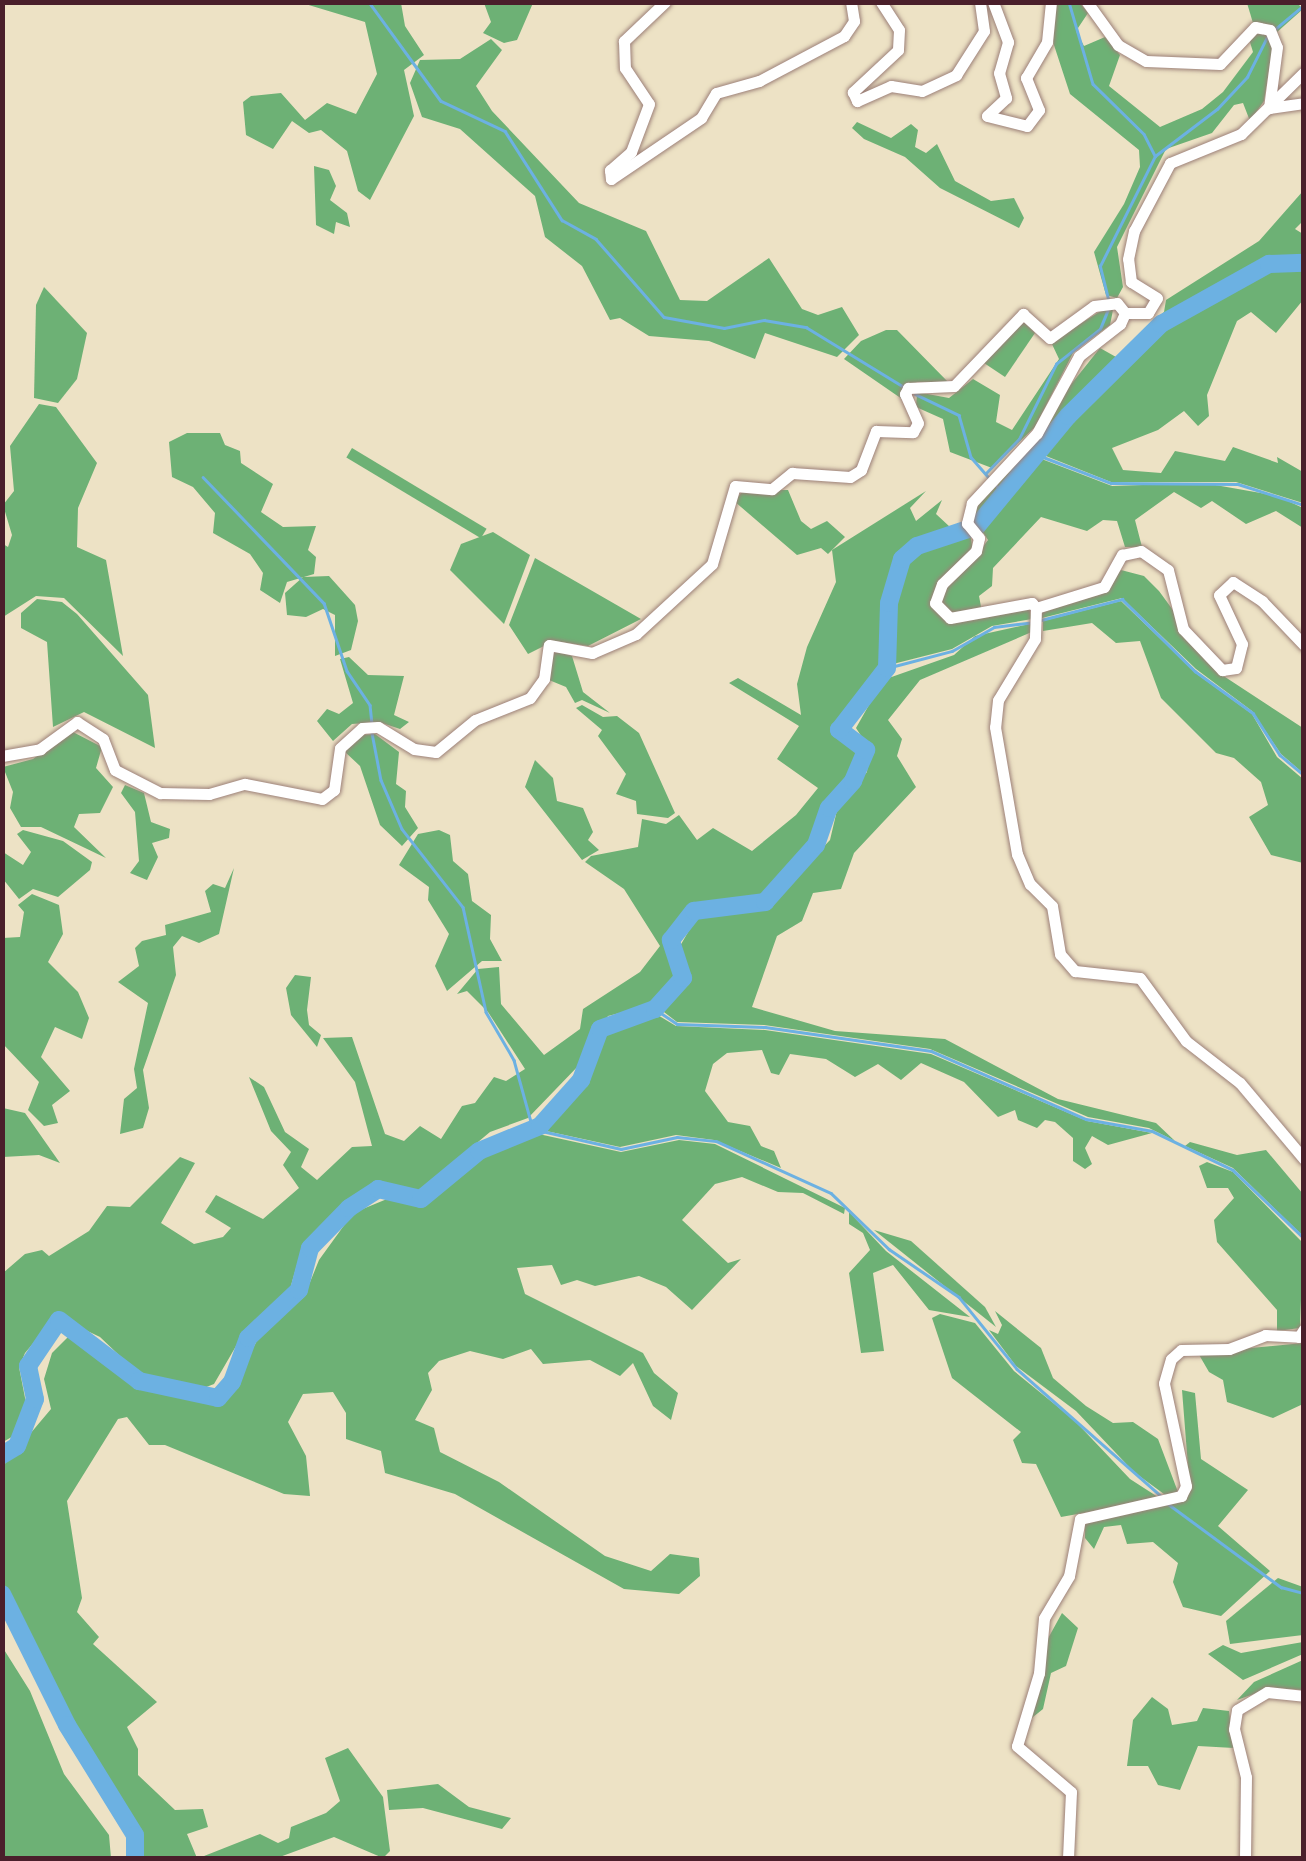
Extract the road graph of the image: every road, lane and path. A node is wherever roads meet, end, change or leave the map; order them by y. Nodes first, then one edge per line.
1 (665, 2) edge
2 (851, 2) edge
3 (880, 2) edge
4 (980, 2) edge
5 (993, 2) edge
6 (1051, 2) edge
7 (1088, 2) edge
8 (1304, 72) edge
9 (1304, 103) edge
10 (1268, 104) junction
11 (1126, 314) junction
12 (1037, 616) junction
13 (1304, 645) edge
14 (2, 756) edge
15 (1304, 1160) edge
16 (1304, 1329) edge
17 (1304, 1696) edge
18 (1068, 1858) edge
19 (1245, 1858) edge

1 - 2 street
3 - 4 street
5 - 6 street
7 - 10 street
8 - 10 street
9 - 10 street
10 - 11 street
11 - 12 street
11 - 14 street
12 - 13 street
12 - 15 street
16 - 18 street
17 - 19 street

